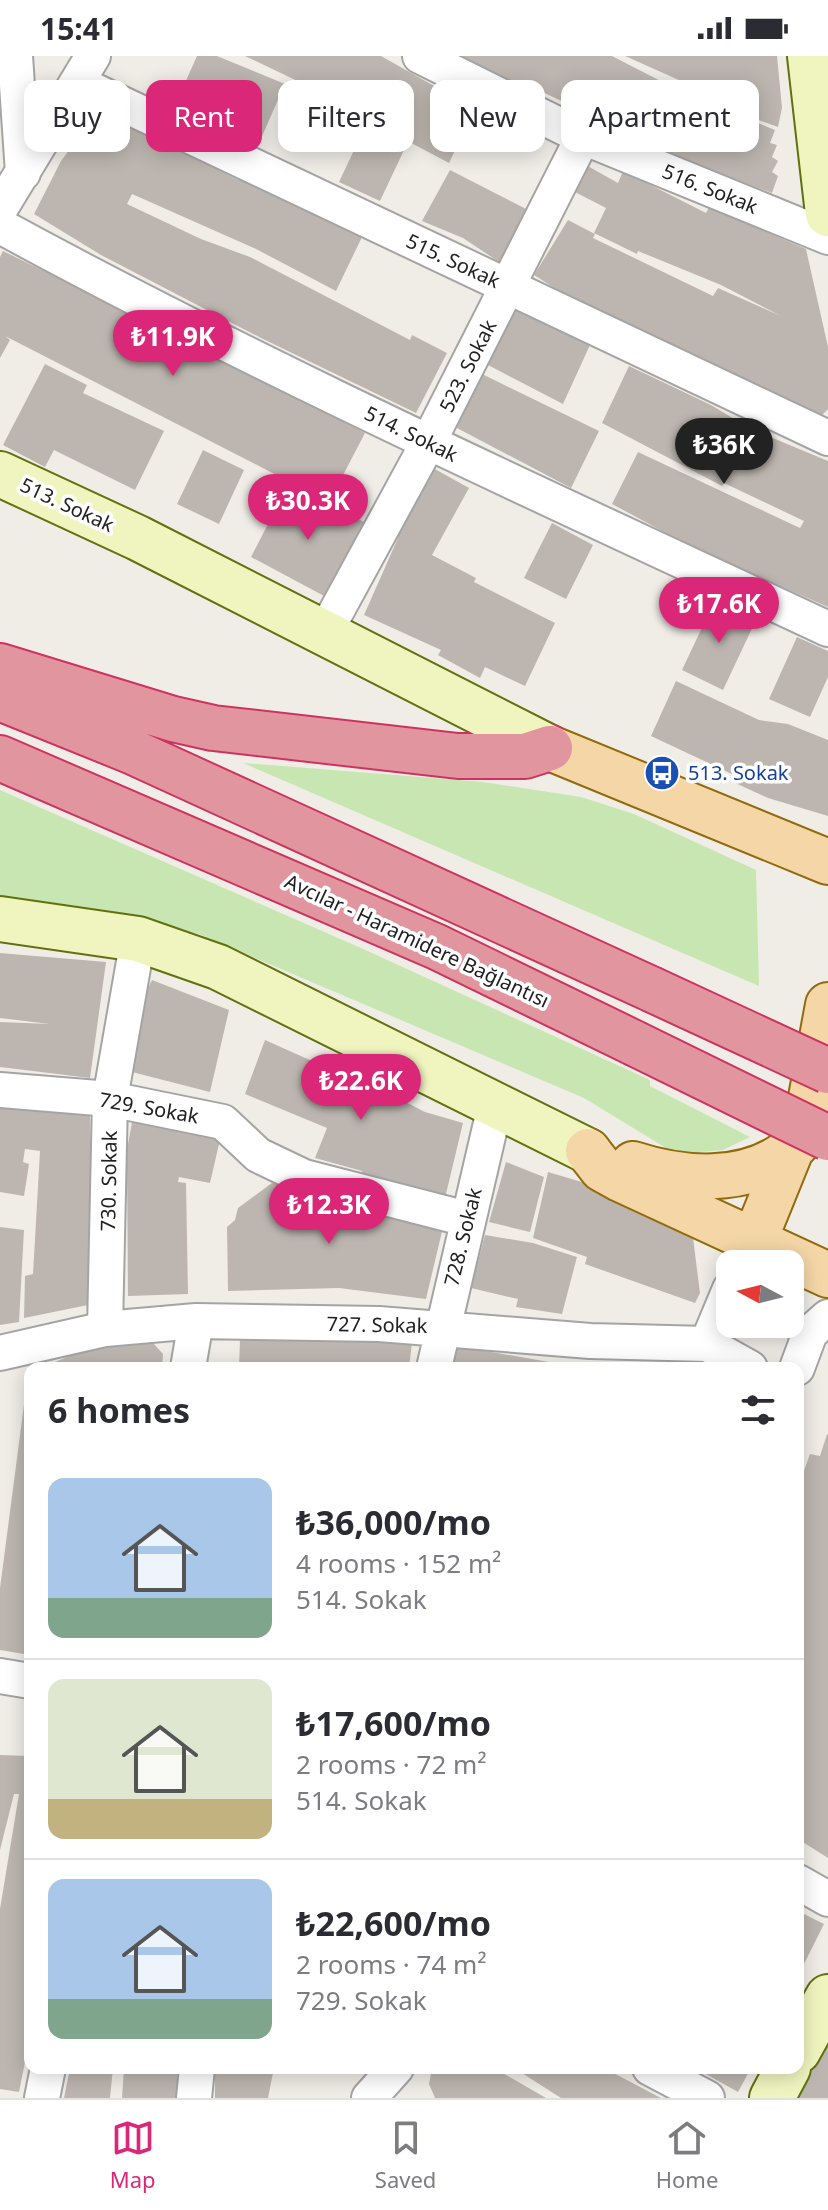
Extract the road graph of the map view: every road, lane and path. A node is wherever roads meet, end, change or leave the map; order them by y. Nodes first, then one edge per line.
1 (15, 56) edge
2 (420, 56) edge
3 (810, 56) edge
4 (85, 70) edge
5 (561, 126) edge
6 (576, 152) edge
7 (620, 152) edge
8 (23, 173) junction
9 (826, 188) edge
10 (0, 209) edge
11 (0, 226) edge
12 (828, 237) edge
13 (509, 288) junction
14 (828, 438) edge
15 (428, 443) junction
16 (0, 474) edge
17 (828, 629) edge
18 (324, 634) junction
19 (0, 666) edge
20 (0, 698) edge
21 (550, 748) junction
22 (0, 758) edge
23 (828, 862) edge
24 (0, 919) edge
25 (138, 939) junction
26 (828, 1005) edge
27 (828, 1071) edge
28 (0, 1090) edge
29 (110, 1099) junction
30 (828, 1102) edge
31 (495, 1106) junction
32 (809, 1144) edge
33 (588, 1151) junction
34 (467, 1219) junction
35 (746, 1250) edge
36 (749, 1250) edge
37 (804, 1268) edge
38 (828, 1275) edge
39 (828, 1317) edge
40 (196, 1321) junction
41 (716, 1322) edge
42 (441, 1326) junction
43 (105, 1329) junction
44 (707, 1344) junction
45 (0, 1353) edge
46 (587, 1354) edge
47 (189, 1362) edge
48 (435, 1362) edge
49 (739, 1362) edge
50 (799, 1362) edge
51 (0, 1676) edge
52 (24, 1680) edge
53 (804, 1885) edge
54 (828, 1899) edge
55 (828, 1997) edge
56 (804, 2040) edge
57 (47, 2074) edge
58 (196, 2074) edge
59 (391, 2074) edge
60 (661, 2074) edge
61 (785, 2074) edge
62 (42, 2098) edge
63 (194, 2098) edge
64 (369, 2098) edge
65 (707, 2098) edge
66 (772, 2098) edge

1 - 8 street
2 - 5 street, 516. Sokak
3 - 9 main road
4 - 8 street
4 - 13 street, 515. Sokak
6 - 13 street, 523. Sokak
7 - 12 street, 516. Sokak
8 - 10 street
11 - 15 street, 514. Sokak
13 - 14 street, 515. Sokak
13 - 15 street, 523. Sokak
15 - 17 street, 514. Sokak
15 - 18 street, 523. Sokak
16 - 18 main road, 513. Sokak
18 - 21 main road, 513. Sokak
19 - 21 highway
20 - 27 highway, bridge
21 - 23 main road, 513. Sokak
22 - 32 highway, Avcılar - Haramidere Bağlantısı, bridge
24 - 25 main road
25 - 29 street, 730. Sokak
25 - 31 main road
26 - 32 main road
28 - 29 street, 729. Sokak
29 - 34 street, 729. Sokak
29 - 43 street, 730. Sokak
30 - 32 main road
31 - 33 main road
31 - 34 street, 728. Sokak
32 - 33 main road
32 - 36 main road
33 - 35 main road
34 - 42 street, 728. Sokak
37 - 38 main road
39 - 50 street
40 - 42 street, 727. Sokak
40 - 43 street, 727. Sokak
40 - 47 street
41 - 44 street
42 - 46 street, 727. Sokak
42 - 48 street, 728. Sokak
43 - 45 street, 727. Sokak
44 - 46 street, 727. Sokak
44 - 49 street, 727. Sokak
51 - 52 street
53 - 54 street
55 - 56 main road
57 - 62 street
58 - 63 street
59 - 64 street
60 - 65 street
61 - 66 main road

